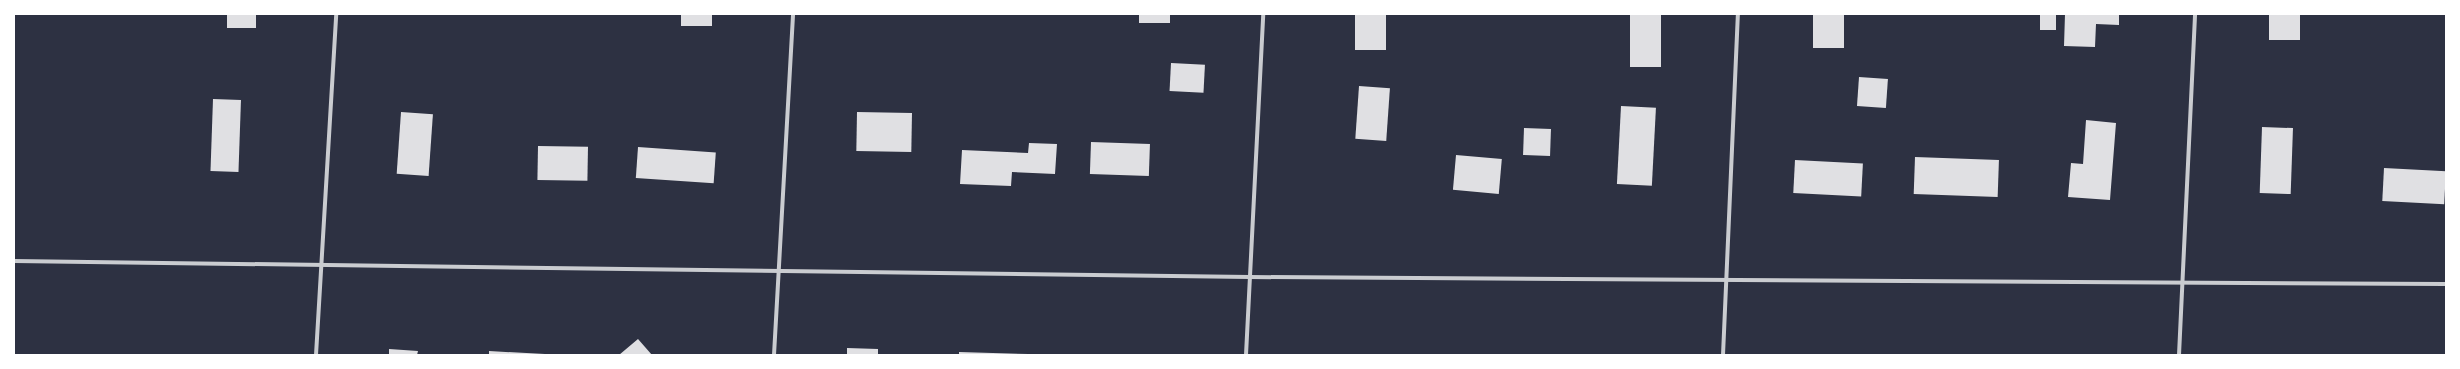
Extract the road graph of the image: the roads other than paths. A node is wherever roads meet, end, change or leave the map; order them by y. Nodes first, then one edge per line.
1 (336, 14) edge
2 (793, 14) edge
3 (1263, 14) edge
4 (1738, 14) edge
5 (2195, 14) edge
6 (14, 261) edge
7 (322, 263) junction
8 (780, 270) junction
9 (1250, 277) junction
10 (1727, 281) junction
11 (2182, 281) junction
12 (2446, 284) edge
13 (316, 355) edge
14 (774, 355) edge
15 (1246, 355) edge
16 (1723, 355) edge
17 (2178, 355) edge

1 - 7 street
2 - 8 street
3 - 9 street
4 - 10 street
5 - 11 street
6 - 7 street
7 - 8 street
7 - 13 street
8 - 9 street
8 - 14 street
9 - 10 street
9 - 15 street
10 - 11 street
10 - 16 street
11 - 12 street
11 - 17 street

